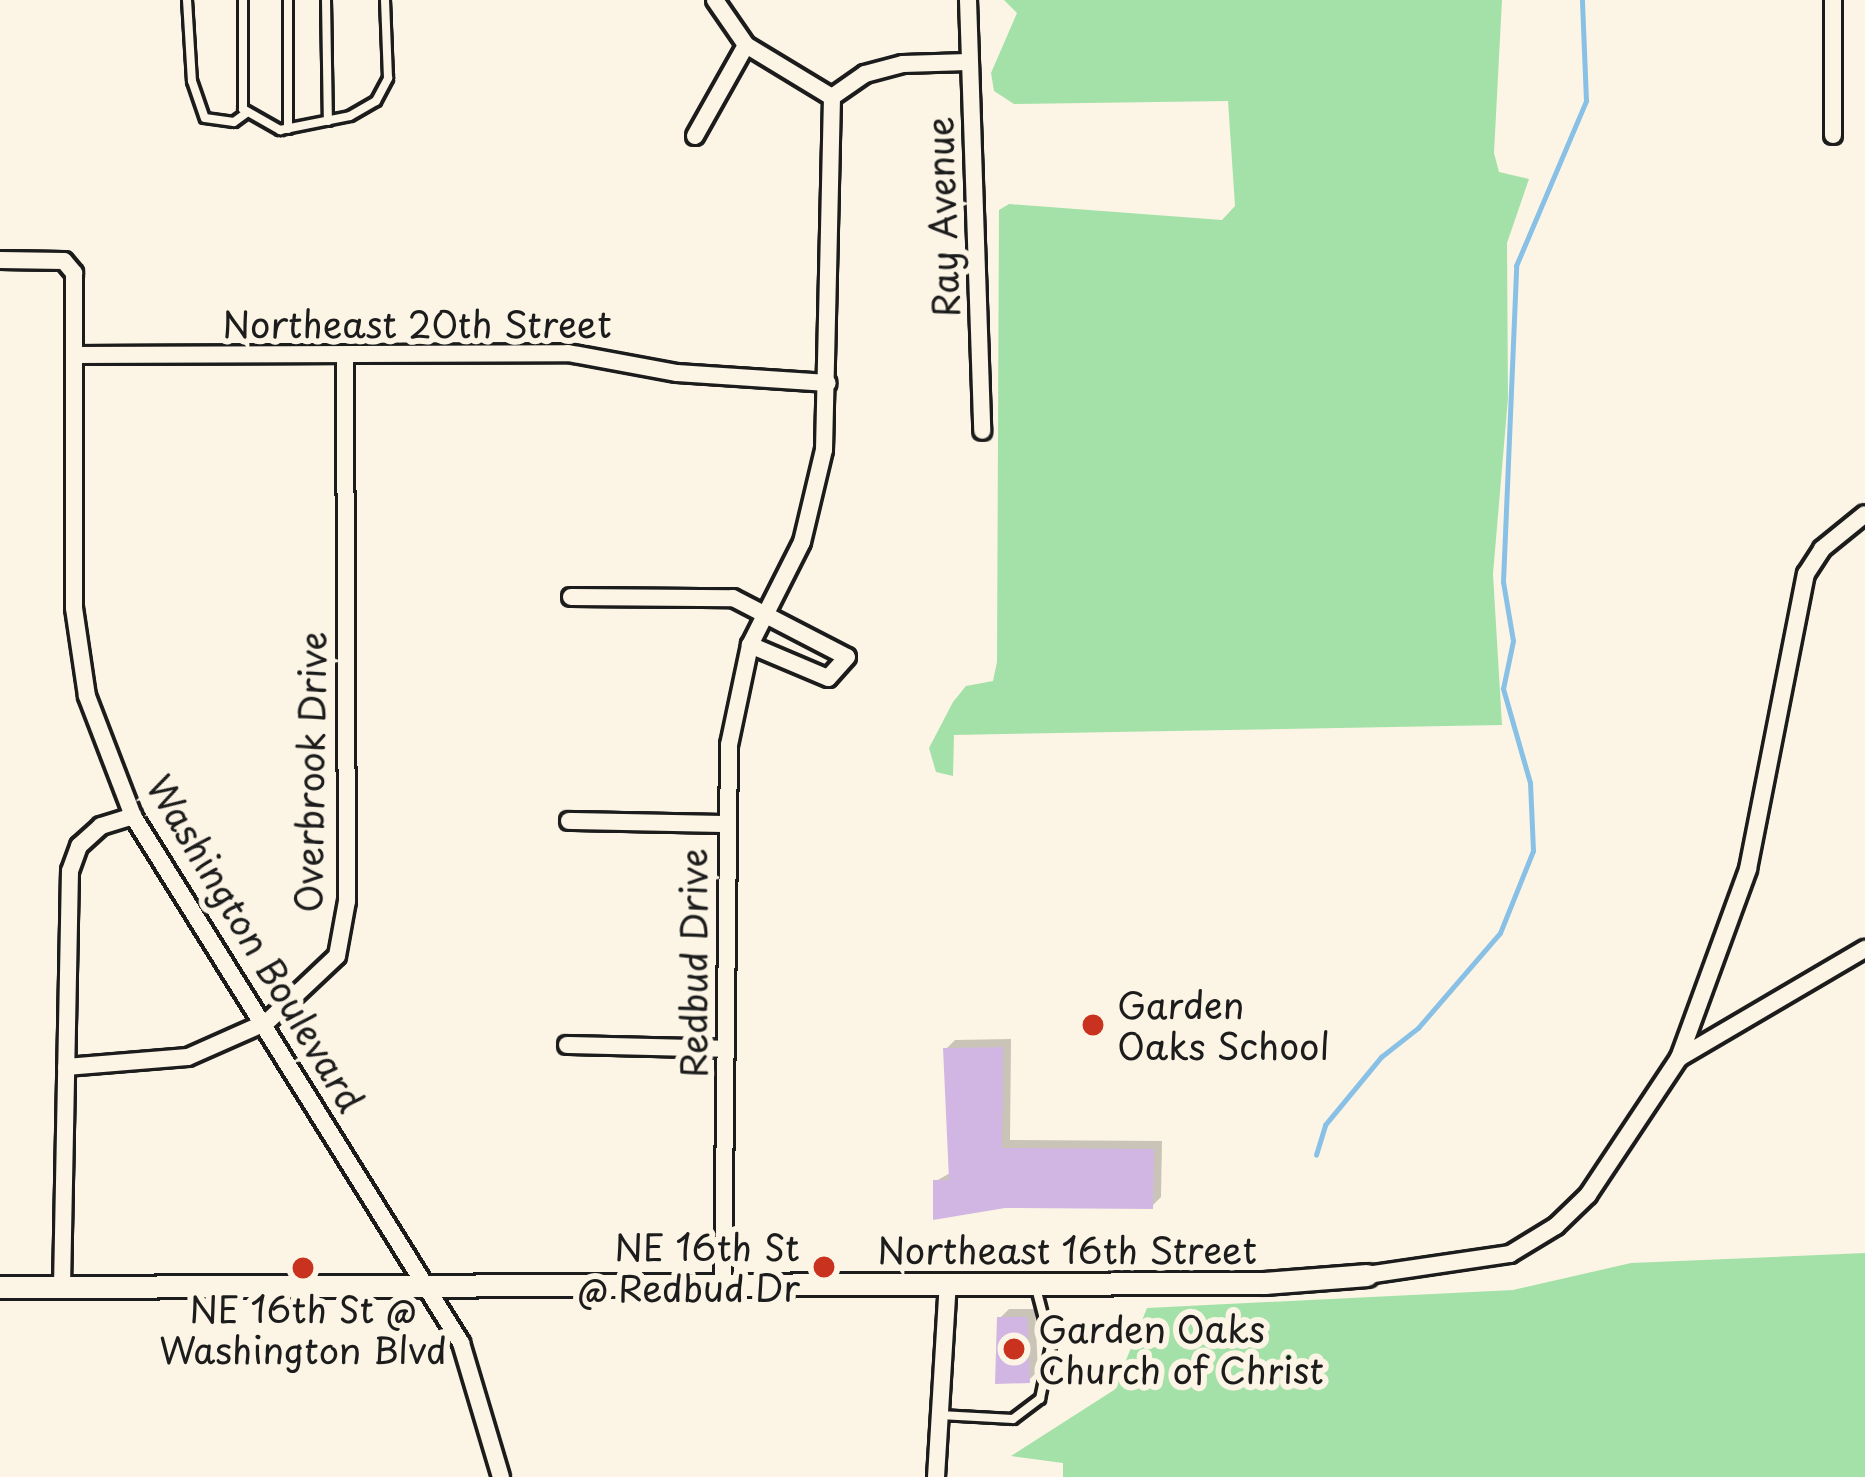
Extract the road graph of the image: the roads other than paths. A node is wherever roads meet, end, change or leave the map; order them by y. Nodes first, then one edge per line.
1 (187, 0) edge
2 (243, 0) edge
3 (288, 0) edge
4 (326, 0) edge
5 (385, 0) edge
6 (715, 0) edge
7 (968, 0) edge
8 (1833, 0) edge
9 (746, 44) junction
10 (968, 62) junction
11 (832, 97) junction
12 (245, 114) junction
13 (328, 122) junction
14 (288, 129) junction
15 (1833, 135) dead end
16 (695, 136) dead end
17 (0, 260) edge
18 (76, 355) junction
19 (345, 355) junction
20 (828, 383) junction
21 (982, 431) dead end
22 (1865, 514) edge
23 (571, 597) dead end
24 (761, 609) junction
25 (750, 645) junction
26 (133, 816) junction
27 (569, 821) dead end
28 (727, 824) junction
29 (1865, 949) edge
30 (267, 1022) junction
31 (567, 1046) dead end
32 (726, 1049) junction
33 (1679, 1058) junction
34 (66, 1066) junction
35 (1367, 1275) joint
36 (949, 1282) junction
37 (422, 1283) junction
38 (723, 1283) junction
39 (1035, 1283) junction
40 (0, 1287) edge
41 (62, 1287) junction
42 (940, 1415) junction
43 (501, 1477) edge
44 (936, 1477) edge

1 - 12 lane
2 - 12 lane
3 - 14 lane
4 - 13 lane
5 - 13 lane
6 - 9 street
7 - 10 street, Ray Avenue
8 - 15 street
9 - 11 street
9 - 16 street
10 - 11 street
10 - 21 street, Ray Avenue
11 - 20 street, Redbud Drive
12 - 14 lane
13 - 14 lane
17 - 18 street, Washington Boulevard
18 - 19 street, Northeast 20th Street
18 - 26 street, Washington Boulevard
19 - 20 street, Northeast 20th Street
19 - 30 street, Overbrook Drive
20 - 24 street, Redbud Drive
22 - 33 street
23 - 24 street
24 - 25 street, Redbud Drive
24 - 25 street
25 - 28 street, Redbud Drive
26 - 30 street, Washington Boulevard
26 - 34 street
27 - 28 street
28 - 32 street, Redbud Drive
29 - 33 street, Northeast 16th Street
30 - 34 street, Overbrook Drive
30 - 37 street, Washington Boulevard
31 - 32 street
32 - 38 street, Redbud Drive
33 - 35 street, Northeast 16th Street
34 - 41 street
35 - 39 street, Northeast 16th Street
36 - 38 street, Northeast 16th Street
36 - 39 street, Northeast 16th Street
36 - 42 street
37 - 38 street, Northeast 16th Street
37 - 41 street, Northeast 16th Street
37 - 43 street, Washington Boulevard
39 - 42 lane
40 - 41 street, Northeast 16th Street
42 - 44 street

